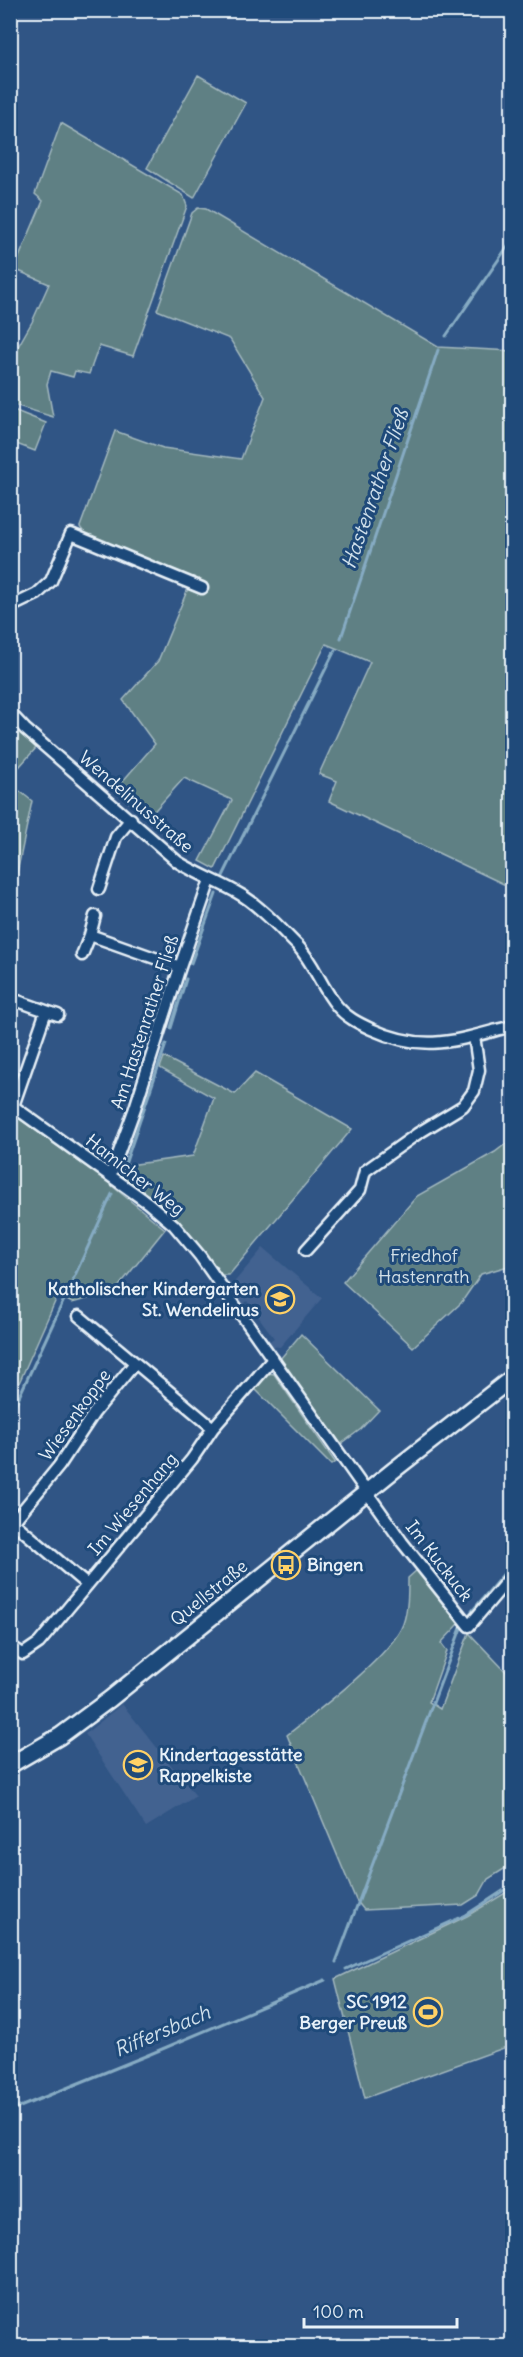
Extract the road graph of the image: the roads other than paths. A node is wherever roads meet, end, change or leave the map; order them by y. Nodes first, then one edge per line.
1 (202, 588) dead end
2 (10, 607) edge
3 (10, 713) edge
4 (131, 819) junction
5 (210, 880) junction
6 (99, 889) dead end
7 (95, 916) dead end
8 (90, 935) junction
9 (82, 955) dead end
10 (180, 967) junction
11 (18, 1001) dead end
12 (46, 1011) junction
13 (58, 1016) dead end
14 (513, 1026) edge
15 (474, 1036) junction
16 (12, 1105) edge
17 (111, 1174) junction
18 (306, 1250) dead end
19 (79, 1316) dead end
20 (273, 1359) junction
21 (135, 1363) junction
22 (513, 1378) edge
23 (213, 1428) junction
24 (366, 1492) junction
25 (513, 1575) edge
26 (87, 1585) junction
27 (10, 1646) edge
28 (10, 1765) edge

1 - 2 street
3 - 4 street, Wendelinusstraße
4 - 5 street, Wendelinusstraße
4 - 6 street
5 - 10 street, Am Hastenrather Fließ
5 - 15 street, Wendelinusstraße
7 - 8 street
8 - 9 street
8 - 10 street
10 - 17 street, Am Hastenrather Fließ
11 - 12 street
12 - 13 street
12 - 16 street, Hamicher Weg
14 - 15 street, Wendelinusstraße
15 - 18 street
16 - 17 street, Hamicher Weg
17 - 20 street, Hamicher Weg
19 - 21 street, Wiesenkoppe
20 - 23 street, Im Wiesenhang
20 - 24 street, Hamicher Weg
21 - 23 street, Wiesenkoppe
21 - 26 street, Wiesenkoppe
22 - 24 main road, Quellstraße
23 - 26 street, Im Wiesenhang
24 - 25 street, Im Kuckuck
24 - 28 main road, Quellstraße
26 - 27 street, Im Wiesenhang

